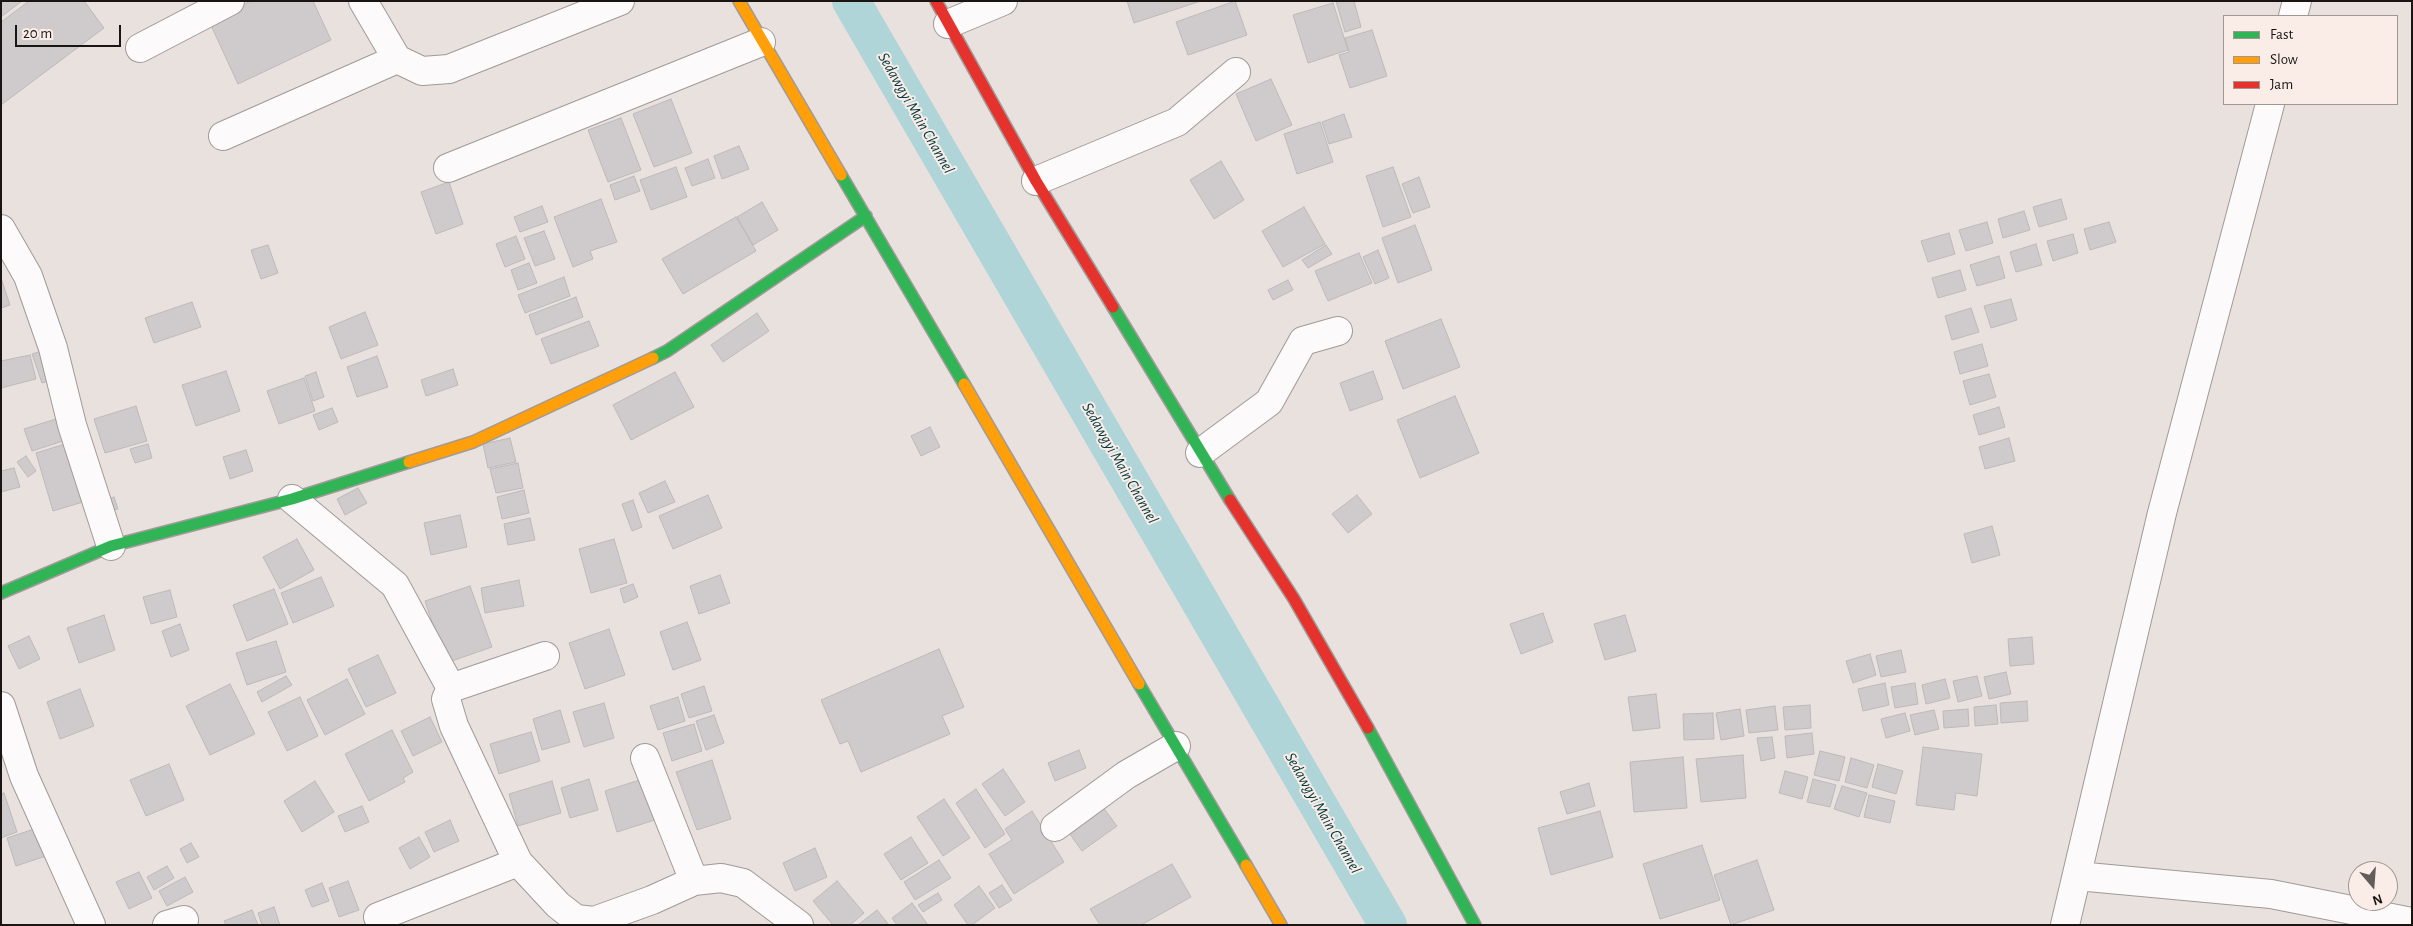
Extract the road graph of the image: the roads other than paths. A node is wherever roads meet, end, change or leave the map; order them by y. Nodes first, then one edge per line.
1 (230, 1) edge
2 (363, 1) edge
3 (620, 1) edge
4 (739, 1) edge
5 (1003, 1) edge
6 (2297, 1) edge
7 (942, 13) edge
8 (2293, 15) edge
9 (761, 42) junction
10 (140, 48) dead end
11 (397, 59) junction
12 (1236, 72) dead end
13 (2270, 105) edge
14 (223, 136) dead end
15 (448, 168) dead end
16 (1036, 181) junction
17 (866, 216) junction
18 (1, 229) edge
19 (1338, 331) dead end
20 (1200, 453) junction
21 (292, 498) junction
22 (111, 546) junction
23 (1, 594) edge
24 (545, 656) dead end
25 (451, 688) junction
26 (2, 708) edge
27 (1176, 746) junction
28 (645, 758) dead end
29 (1055, 827) dead end
30 (518, 862) junction
31 (2077, 876) junction
32 (694, 880) junction
33 (378, 917) dead end
34 (2412, 922) edge
35 (91, 925) edge
36 (799, 925) edge
37 (1281, 925) edge
38 (1476, 925) edge
39 (2065, 925) edge

1 - 10 street
2 - 11 street
3 - 11 street
4 - 9 street
5 - 7 street
6 - 8 street
7 - 16 street
9 - 15 street
9 - 17 street
11 - 14 street
12 - 16 street
13 - 31 street
16 - 20 street
17 - 21 street
17 - 27 street
18 - 22 street
19 - 20 street
20 - 38 street
21 - 22 street
21 - 25 street
22 - 23 street
24 - 25 street
25 - 30 street
26 - 35 street
27 - 29 street
27 - 37 street
28 - 32 street
30 - 32 street
30 - 33 street
31 - 34 street
31 - 39 street
32 - 36 street

